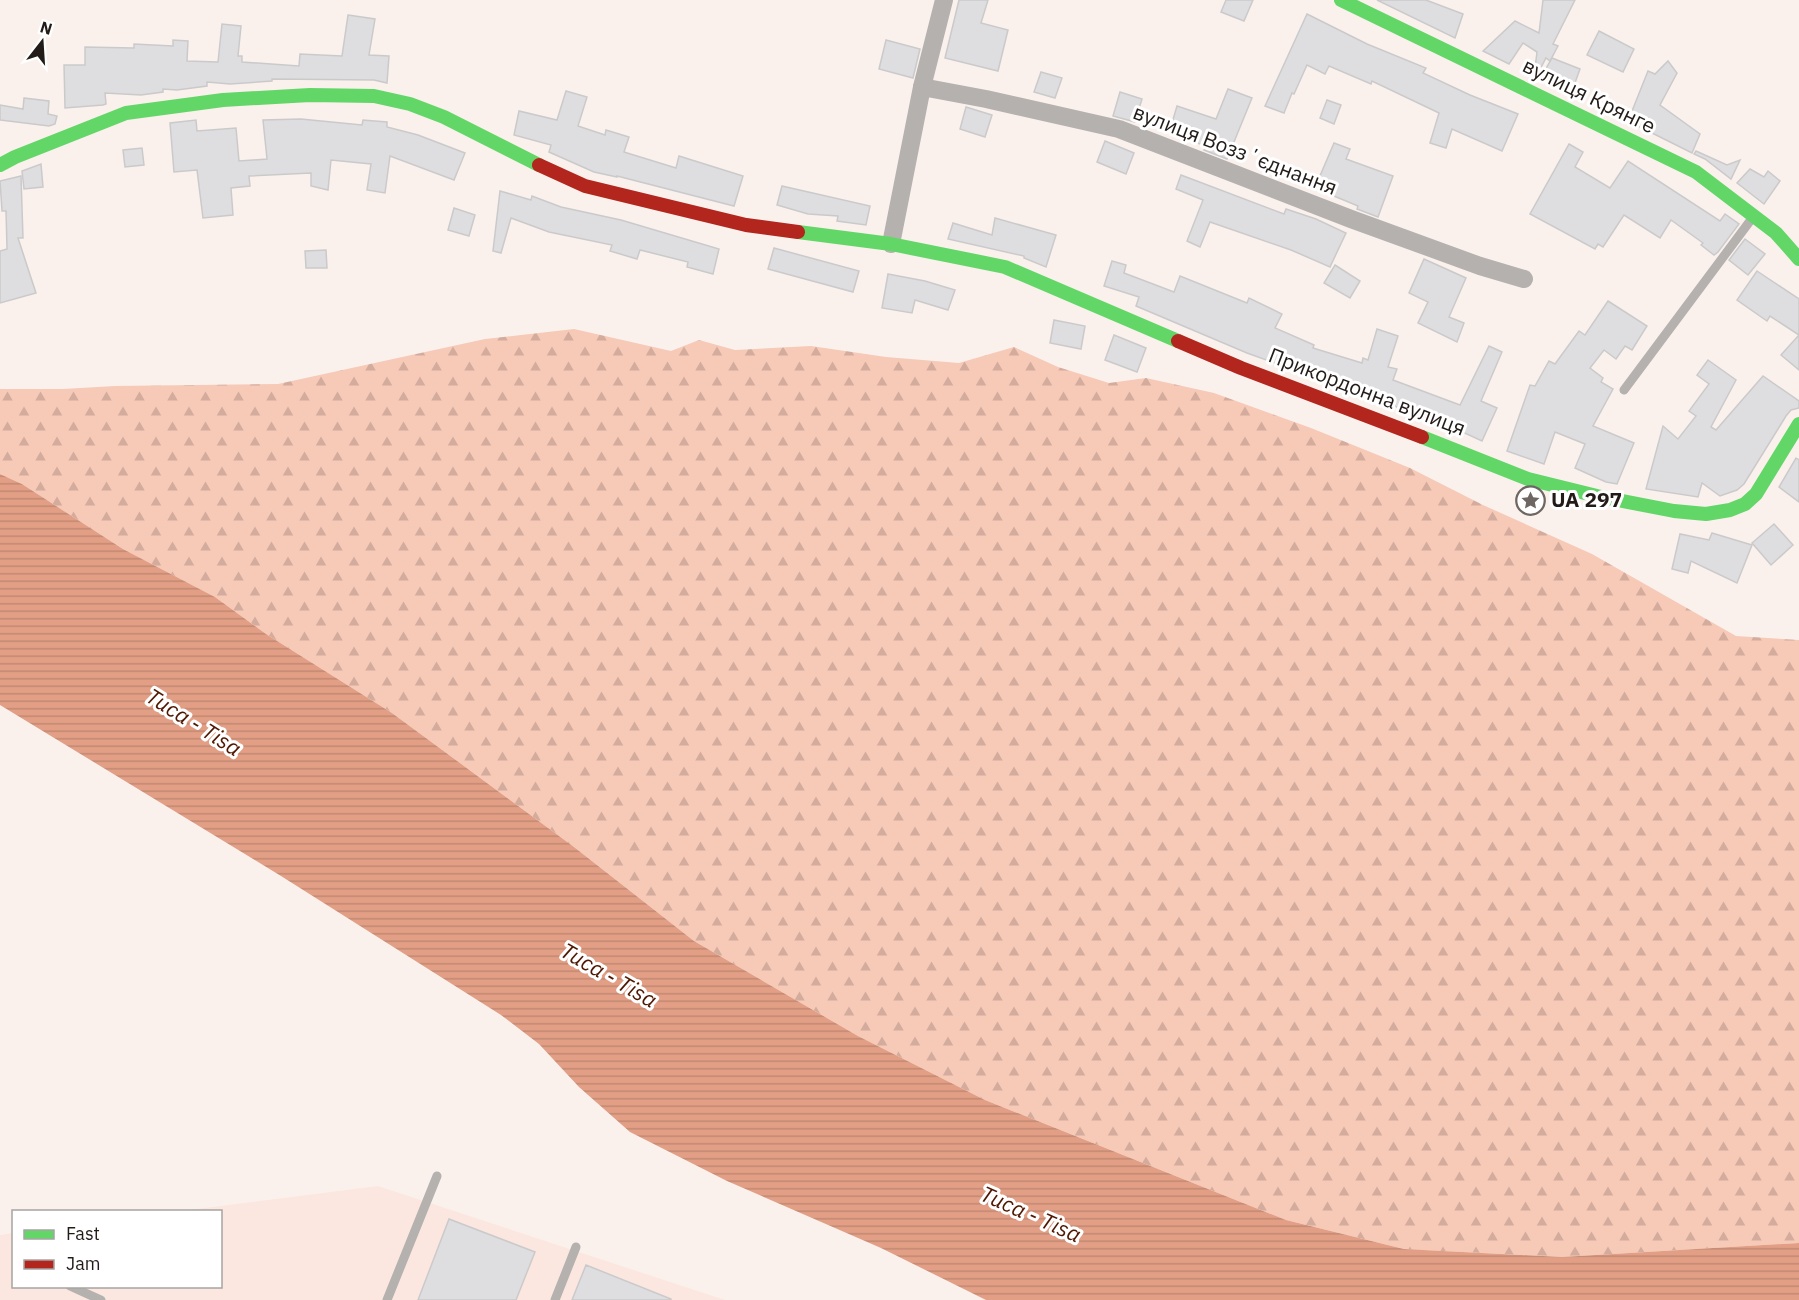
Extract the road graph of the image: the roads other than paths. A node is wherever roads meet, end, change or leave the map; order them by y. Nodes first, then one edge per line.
1 (944, 0) edge
2 (1341, 0) edge
3 (922, 87) junction
4 (0, 165) edge
5 (1754, 215) junction
6 (891, 244) junction
7 (1799, 259) edge
8 (1524, 279) dead end
9 (1624, 390) dead end
10 (1799, 424) edge
11 (437, 1176) dead end
12 (576, 1247) dead end
13 (72, 1288) edge
14 (101, 1300) edge
15 (387, 1300) edge
16 (555, 1300) edge

1 - 3 street
2 - 5 street, вулиця Крянге
3 - 6 street
3 - 8 street, вулиця Воззʼєднання
4 - 6 street, Прикордонна вулиця
5 - 7 street, вулиця Крянге
5 - 9 lane
6 - 10 street, Прикордонна вулиця
11 - 15 lane
12 - 16 lane
13 - 14 lane

